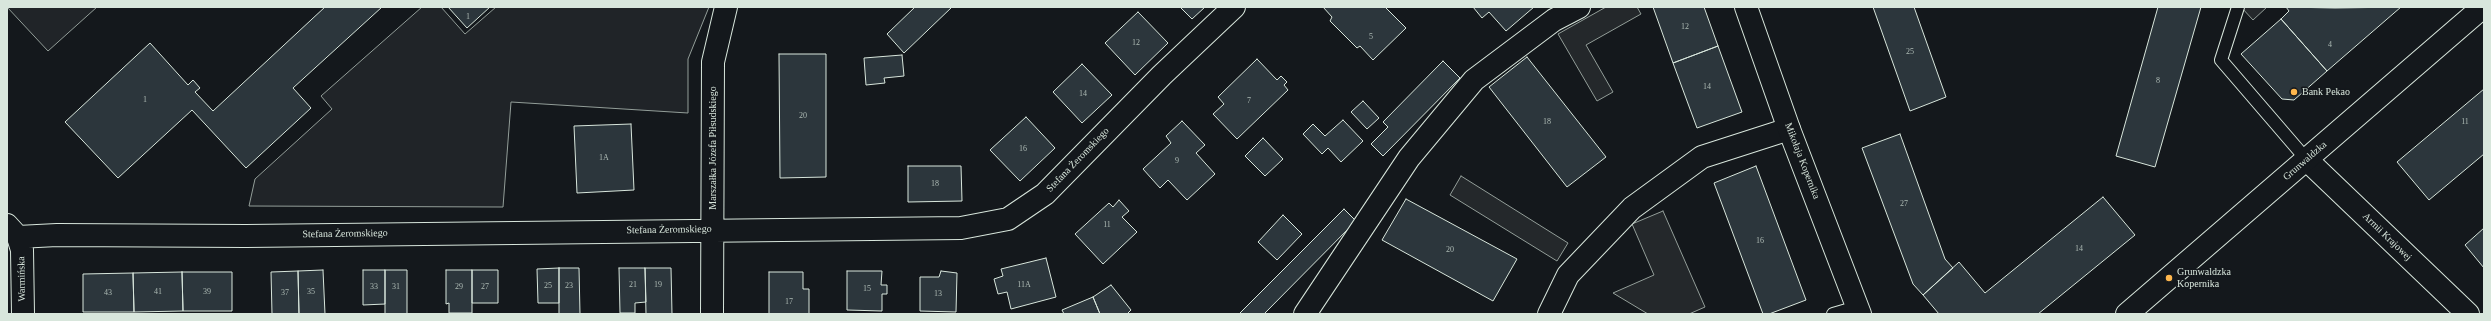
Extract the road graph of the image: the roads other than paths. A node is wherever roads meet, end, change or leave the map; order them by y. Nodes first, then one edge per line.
1 (726, 7) edge
2 (1234, 7) edge
3 (1579, 7) edge
4 (1746, 7) edge
5 (2238, 7) edge
6 (2483, 7) edge
7 (1789, 129) junction
8 (2307, 160) junction
9 (714, 230) junction
10 (13, 231) edge
11 (1859, 311) edge
12 (23, 314) edge
13 (712, 314) edge
14 (1306, 314) edge
15 (1549, 314) edge
16 (1833, 314) edge
17 (2127, 314) edge
18 (2468, 314) edge

1 - 9 street, Marszałka Józefa Piłsudskiego
2 - 9 street, Stefana Żeromskiego
3 - 14 street
4 - 7 street, Mikołaja Kopernika
5 - 8 lane
6 - 8 street, Grunwaldzka
7 - 11 street, Mikołaja Kopernika
7 - 15 street
8 - 17 street, Grunwaldzka
8 - 18 street, Armii Krajowej
9 - 10 street, Stefana Żeromskiego
9 - 13 street, Marszałka Józefa Piłsudskiego
10 - 12 street, Warmińska
11 - 16 lane

